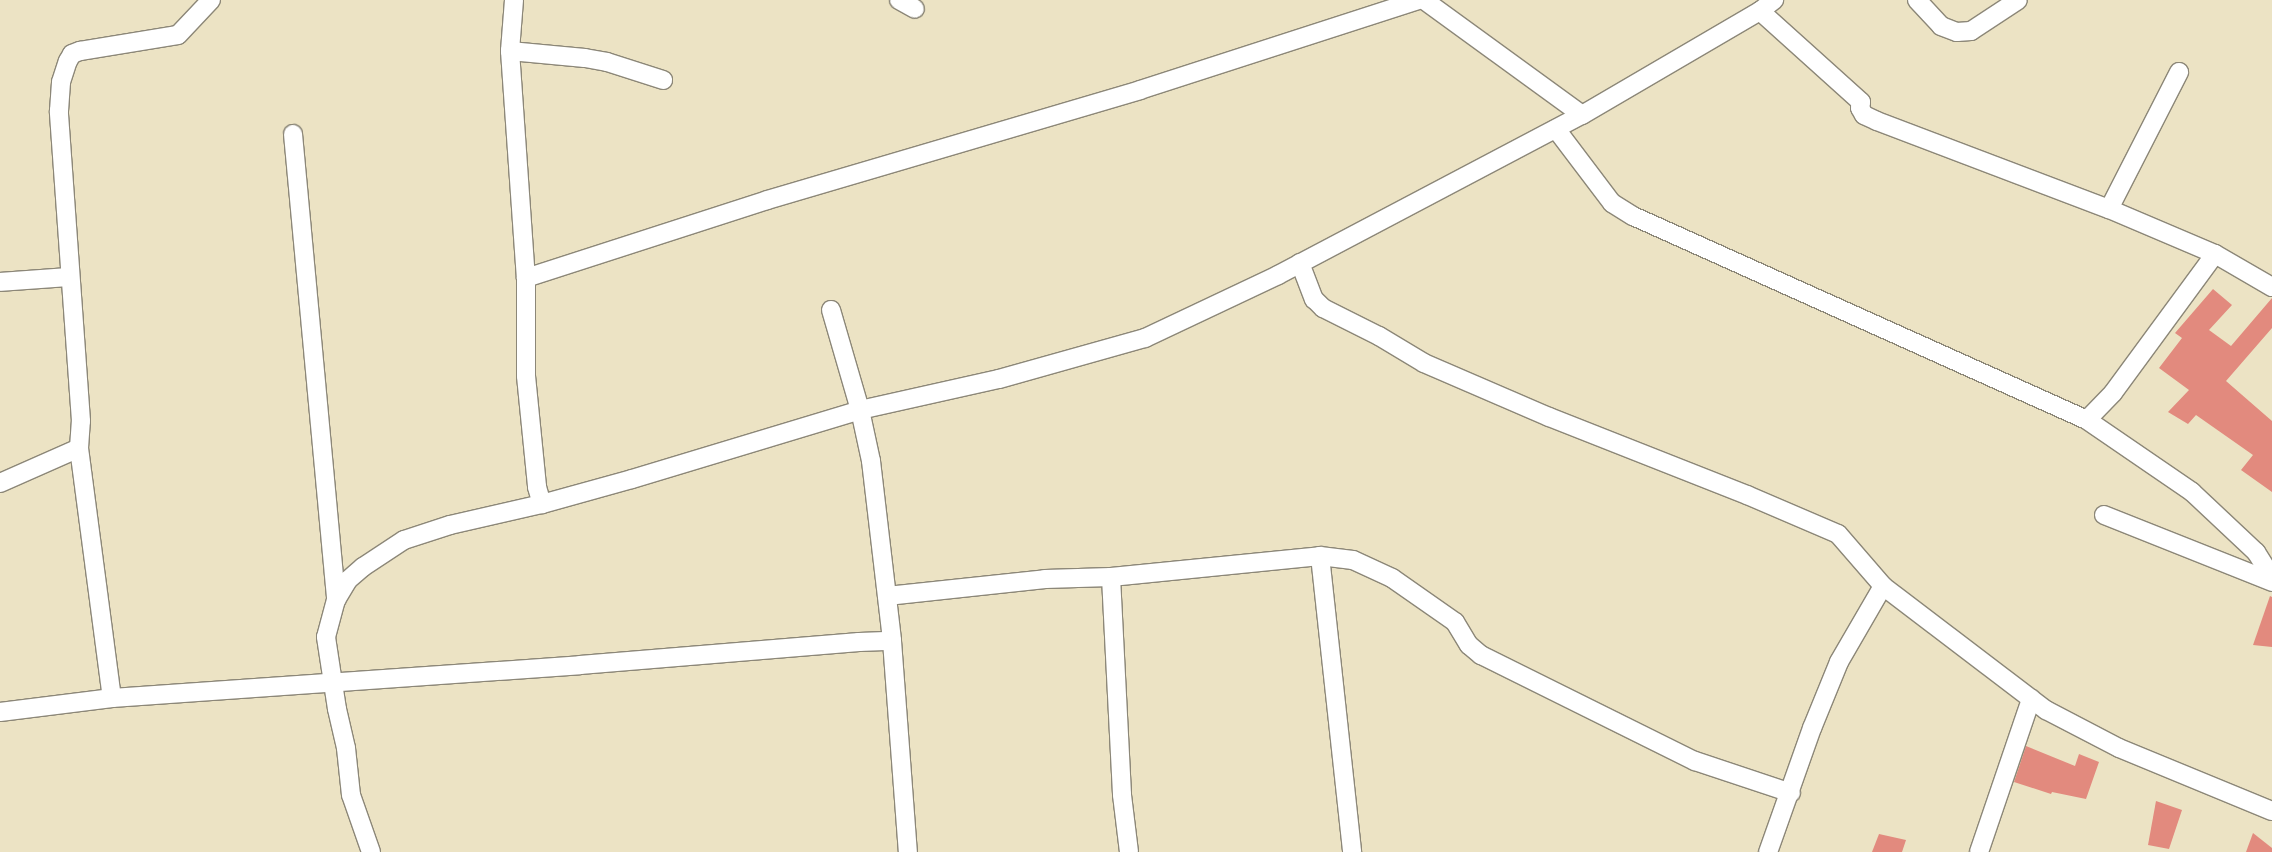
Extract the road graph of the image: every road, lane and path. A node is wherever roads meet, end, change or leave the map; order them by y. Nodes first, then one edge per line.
1 (211, 0) edge
2 (514, 0) edge
3 (899, 0) edge
4 (1418, 0) edge
5 (1424, 0) edge
6 (1917, 0) edge
7 (2018, 0) edge
8 (1770, 3) edge
9 (915, 9) dead end
10 (510, 51) junction
11 (2178, 72) dead end
12 (663, 80) dead end
13 (1582, 115) junction
14 (1556, 129) junction
15 (293, 134) dead end
16 (2109, 209) junction
17 (2215, 254) junction
18 (1300, 264) junction
19 (70, 277) junction
20 (526, 278) junction
21 (0, 282) edge
22 (2272, 287) edge
23 (831, 310) dead end
24 (860, 410) junction
25 (2086, 420) junction
26 (79, 448) junction
27 (0, 483) edge
28 (542, 504) junction
29 (2104, 515) dead end
30 (1320, 556) junction
31 (1111, 577) junction
32 (2272, 580) edge
33 (1883, 586) junction
34 (887, 596) junction
35 (336, 600) junction
36 (892, 641) junction
37 (334, 682) junction
38 (112, 698) junction
39 (2030, 699) junction
40 (0, 712) edge
41 (1790, 793) junction
42 (2272, 811) edge
43 (371, 852) edge
44 (905, 852) edge
45 (1128, 852) edge
46 (1352, 852) edge
47 (1768, 852) edge
48 (1979, 852) edge

1 - 19 street
2 - 10 street
3 - 9 street
4 - 20 street
5 - 13 street
6 - 7 street
8 - 13 street
8 - 16 street
10 - 12 street
10 - 20 street
11 - 16 street
13 - 14 street
14 - 18 street
14 - 25 street
15 - 35 street
16 - 17 street
17 - 22 street
17 - 25 street
18 - 24 street
18 - 33 street
19 - 21 street
19 - 26 street
20 - 28 street
23 - 24 street
24 - 28 street
24 - 34 street
25 - 32 street
26 - 27 street
26 - 38 street
28 - 35 street
29 - 32 street
30 - 31 street
30 - 41 street
30 - 46 street
31 - 34 street
31 - 45 street
33 - 39 street
33 - 41 street
34 - 36 street
35 - 37 street
36 - 37 street
36 - 44 street
37 - 38 street
37 - 43 street
38 - 40 street
39 - 42 street
39 - 48 street
41 - 47 street

